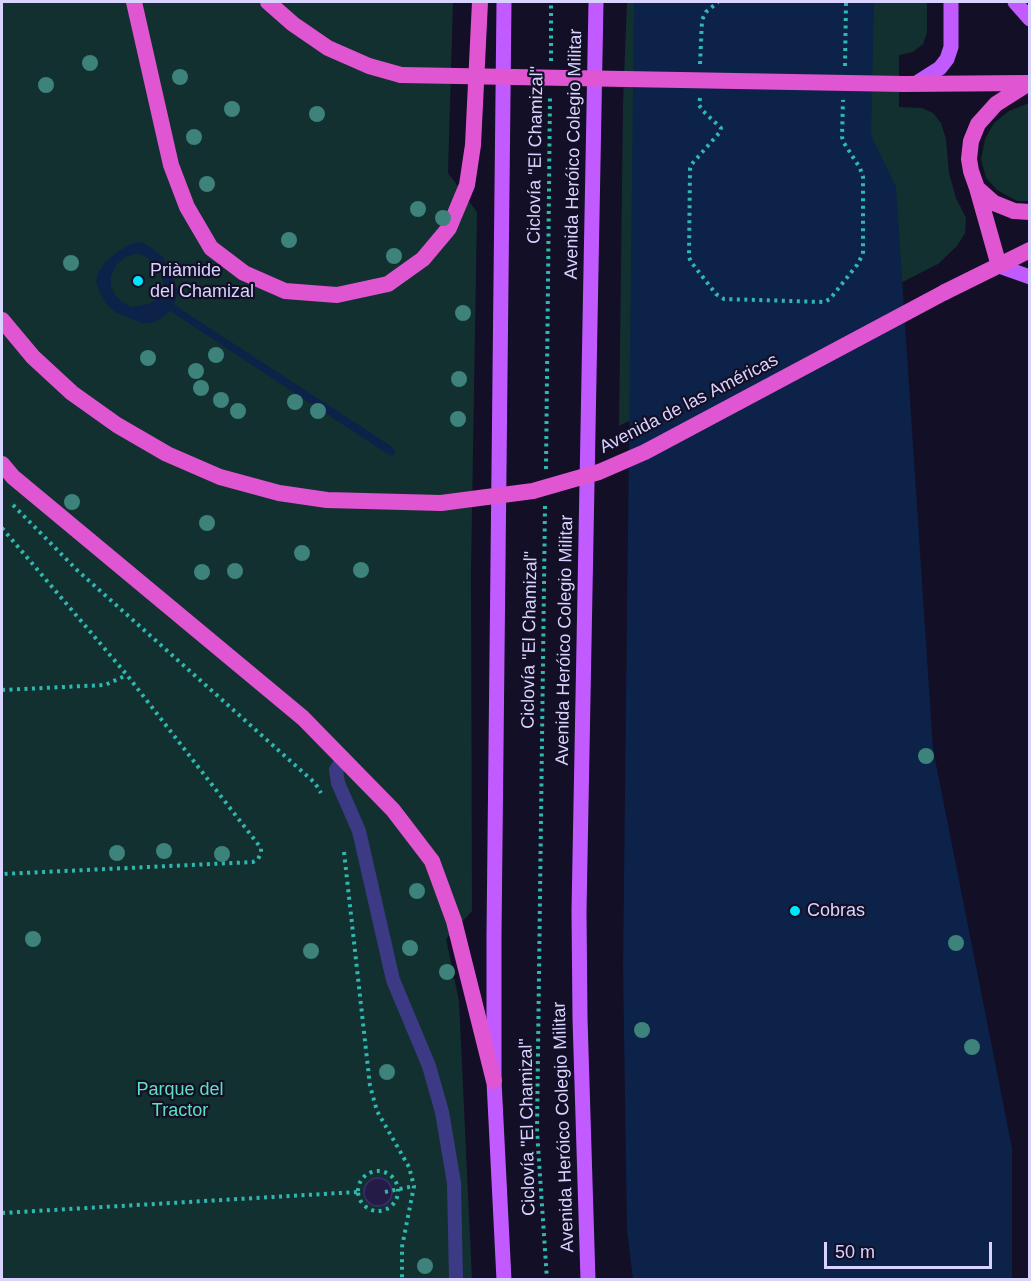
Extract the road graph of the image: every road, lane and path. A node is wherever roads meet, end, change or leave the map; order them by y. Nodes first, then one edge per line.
1 (134, 2) edge
2 (268, 2) edge
3 (480, 2) edge
4 (504, 2) edge
5 (551, 2) edge
6 (596, 2) edge
7 (718, 2) edge
8 (846, 2) edge
9 (951, 2) edge
10 (1015, 2) edge
11 (1029, 19) edge
12 (844, 70) dead end
13 (551, 71) dead end
14 (700, 74) dead end
15 (911, 83) junction
16 (1029, 83) edge
17 (844, 92) dead end
18 (550, 94) dead end
19 (700, 95) dead end
20 (977, 188) junction
21 (1029, 212) edge
22 (1029, 250) edge
23 (999, 266) junction
24 (1029, 277) edge
25 (2, 320) edge
26 (2, 464) edge
27 (546, 480) dead end
28 (10, 501) dead end
29 (546, 503) dead end
30 (2, 528) edge
31 (127, 675) junction
32 (2, 690) edge
33 (344, 758) junction
34 (324, 799) dead end
35 (342, 842) dead end
36 (2, 874) edge
37 (494, 1081) junction
38 (414, 1186) junction
39 (398, 1189) junction
40 (357, 1192) junction
41 (385, 1192) dead end
42 (2, 1213) edge
43 (402, 1280) edge
44 (456, 1280) edge
45 (504, 1280) edge
46 (547, 1280) edge
47 (588, 1280) edge

1 - 3 highway
2 - 15 highway, bridge
4 - 37 main road
5 - 13 path, Ciclovía "El Chamizal"
6 - 47 main road, Avenida Heróico Colegio Militar
7 - 14 path
8 - 12 path
9 - 15 main road
10 - 11 main road
15 - 16 highway
16 - 20 highway
17 - 19 path
18 - 27 path, Ciclovía "El Chamizal"
20 - 21 highway
20 - 23 highway
22 - 23 highway, Avenida de las Américas
23 - 24 main road
23 - 25 highway, Avenida de las Américas, bridge
26 - 33 highway
28 - 34 path
29 - 46 path, Ciclovía "El Chamizal"
30 - 31 path
31 - 32 path
31 - 36 path
33 - 37 highway
33 - 44 lane
35 - 38 path
37 - 45 main road
38 - 39 path
38 - 43 path
39 - 40 path
39 - 40 path
39 - 41 path
40 - 42 path

